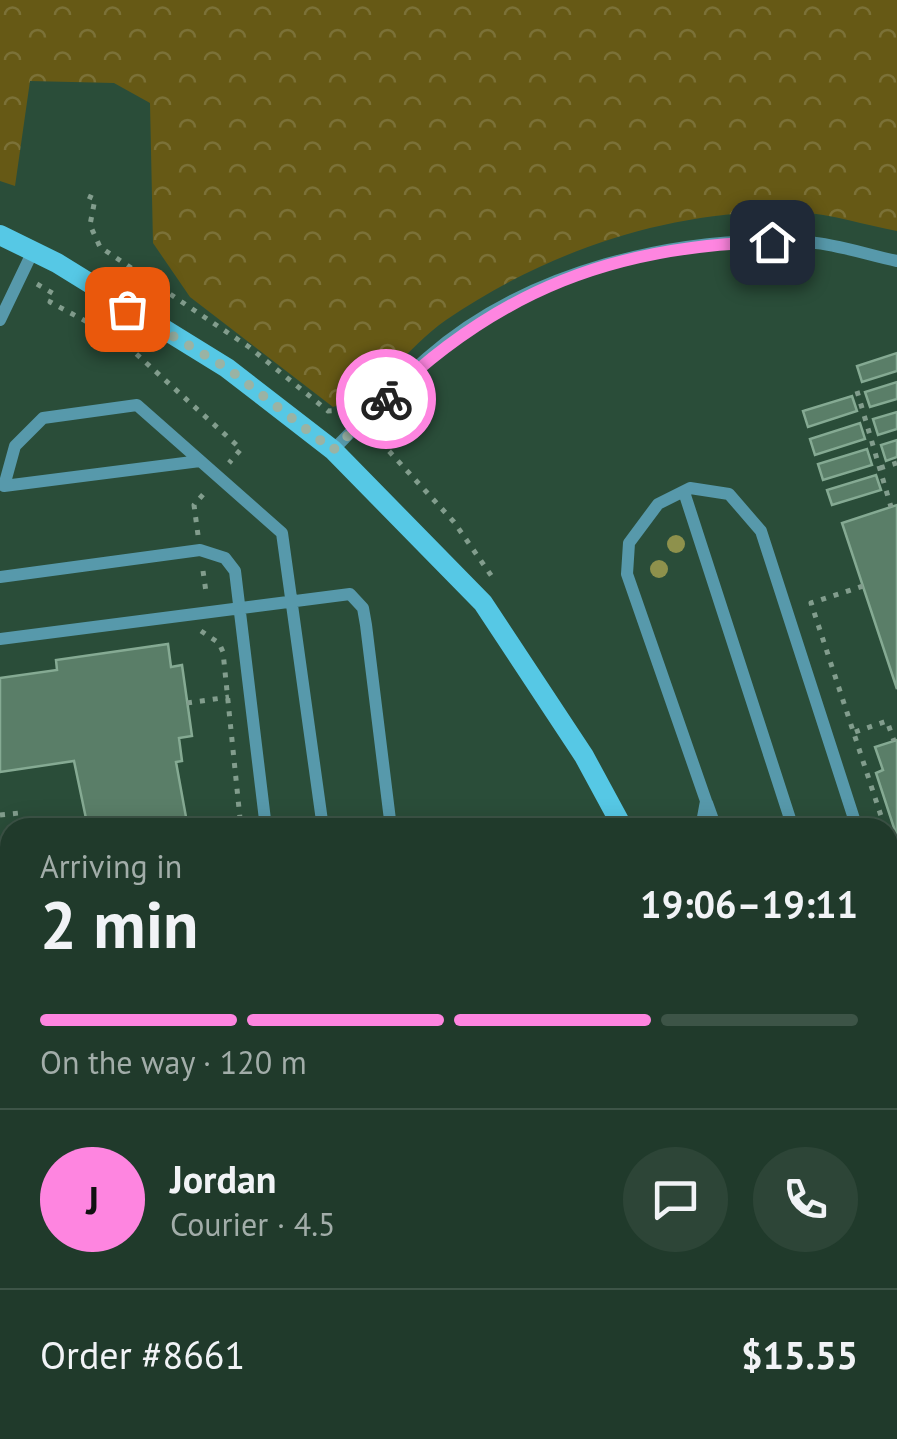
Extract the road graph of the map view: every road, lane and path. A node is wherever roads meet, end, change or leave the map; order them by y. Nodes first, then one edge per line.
1 (88, 196) dead end
2 (0, 235) edge
3 (33, 251) junction
4 (897, 261) edge
5 (50, 302) dead end
6 (0, 320) edge
7 (857, 390) dead end
8 (352, 407) dead end
9 (241, 449) dead end
10 (333, 450) junction
11 (200, 461) junction
12 (897, 463) edge
13 (880, 468) junction
14 (684, 492) junction
15 (891, 506) dead end
16 (0, 577) edge
17 (862, 586) dead end
18 (292, 600) junction
19 (239, 606) junction
20 (194, 630) dead end
21 (0, 640) edge
22 (250, 694) junction
23 (226, 698) junction
24 (188, 703) dead end
25 (855, 732) junction
26 (894, 741) dead end
27 (706, 800) junction
28 (0, 815) edge
29 (20, 818) edge
30 (239, 818) edge
31 (265, 818) edge
32 (322, 818) edge
33 (390, 818) edge
34 (618, 818) edge
35 (703, 818) edge
36 (712, 818) edge
37 (790, 818) edge
38 (854, 818) edge
39 (881, 818) edge

1 - 8 path
2 - 3 street
3 - 6 lane
3 - 10 street
4 - 10 lane
5 - 9 path
7 - 13 path
10 - 34 street
11 - 11 lane
11 - 18 lane
12 - 13 path
13 - 15 path
14 - 27 lane
14 - 37 lane
14 - 38 lane
16 - 19 lane
17 - 25 path
18 - 19 lane
18 - 32 lane
18 - 33 lane
19 - 21 lane
19 - 22 lane
20 - 23 path
22 - 23 path
22 - 31 lane
23 - 24 path
23 - 30 path
25 - 26 path
25 - 39 path
27 - 35 lane
27 - 36 lane
28 - 29 path

